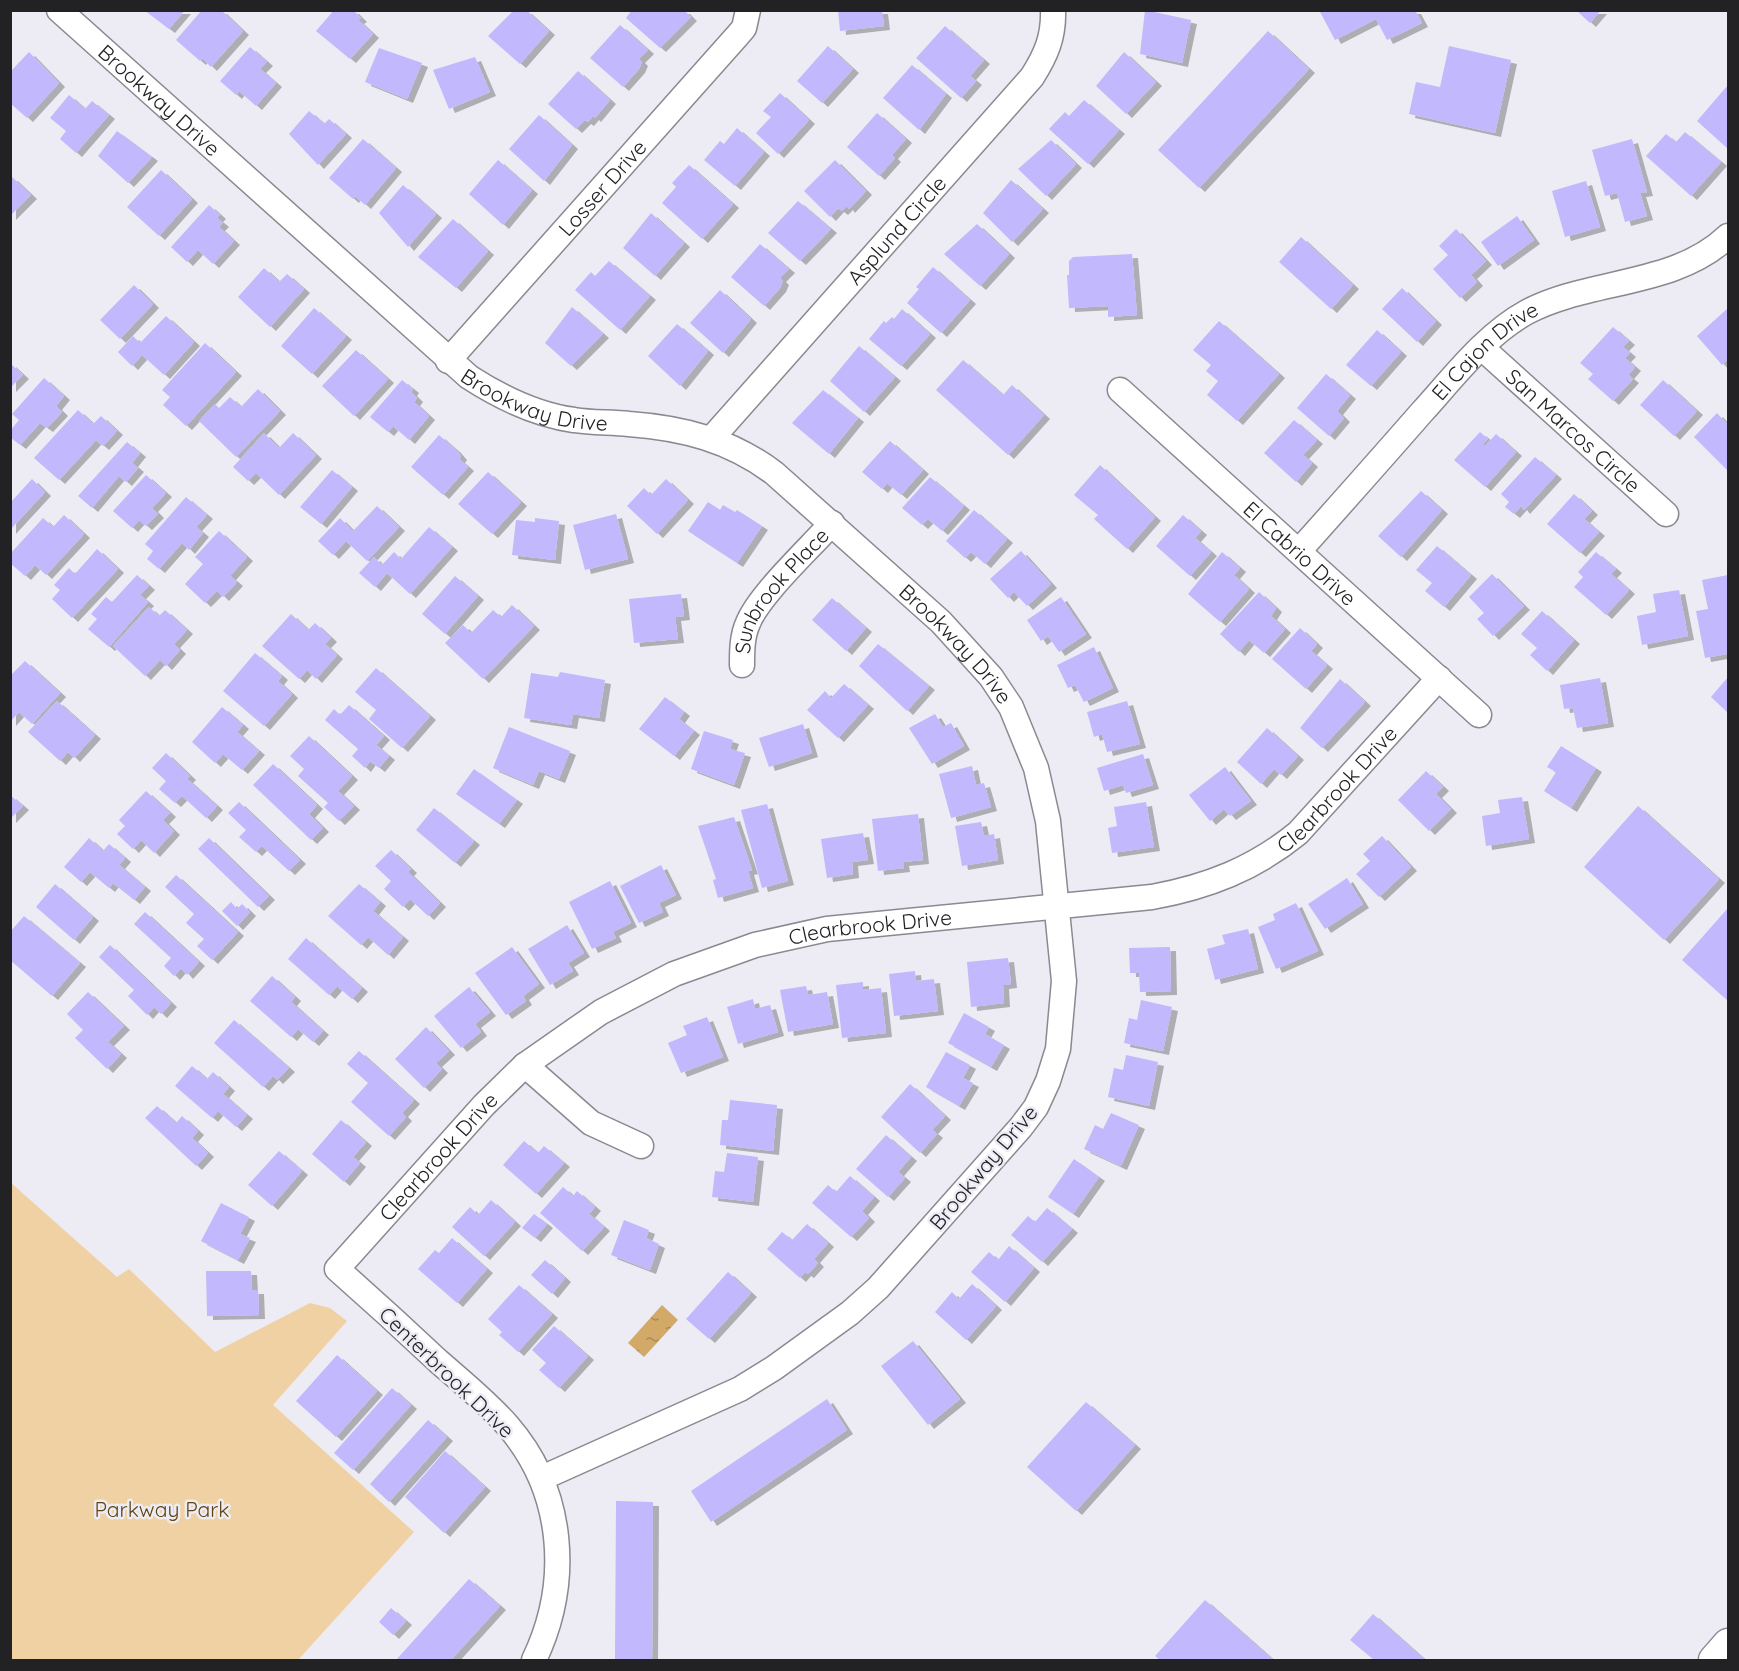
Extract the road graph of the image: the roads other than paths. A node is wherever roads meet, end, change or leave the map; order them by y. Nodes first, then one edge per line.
1 (59, 10) edge
2 (748, 10) edge
3 (1053, 10) edge
4 (1728, 236) edge
5 (1482, 348) junction
6 (448, 361) junction
7 (1120, 390) dead end
8 (712, 438) junction
9 (1666, 513) dead end
10 (832, 524) junction
11 (1299, 551) junction
12 (742, 665) dead end
13 (1439, 678) junction
14 (1479, 715) dead end
15 (1057, 904) junction
16 (525, 1065) junction
17 (641, 1146) dead end
18 (337, 1269) joint
19 (542, 1478) junction
20 (1728, 1644) edge
21 (534, 1660) edge
22 (1714, 1660) edge

1 - 6 street, Brookway Drive
2 - 6 street, Losser Drive
3 - 8 street, Asplund Circle
4 - 5 street, El Cajon Drive
5 - 9 street, San Marcos Circle
5 - 11 street, El Cajon Drive
6 - 8 street, Brookway Drive
7 - 11 street, El Cabrio Drive
8 - 10 street, Brookway Drive
10 - 12 street, Sunbrook Place
10 - 15 street, Brookway Drive
11 - 13 street, El Cabrio Drive
13 - 14 street, El Cabrio Drive
13 - 15 street, Clearbrook Drive
15 - 16 street, Clearbrook Drive
15 - 19 street, Brookway Drive
16 - 17 street
16 - 18 street, Clearbrook Drive
18 - 19 street, Centerbrook Drive
19 - 21 street, Centerbrook Drive
20 - 22 street

